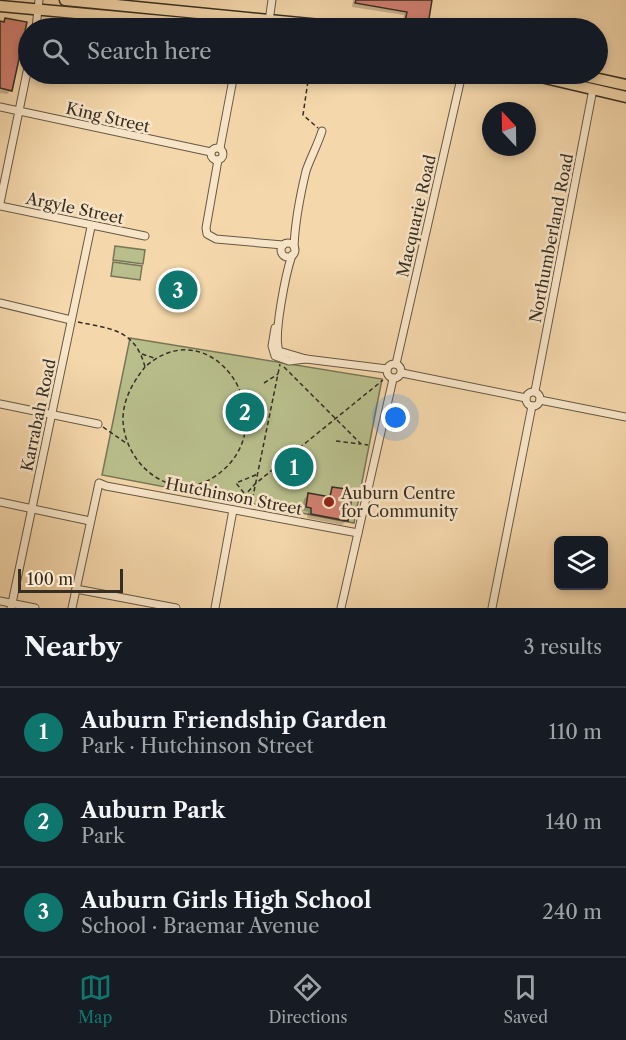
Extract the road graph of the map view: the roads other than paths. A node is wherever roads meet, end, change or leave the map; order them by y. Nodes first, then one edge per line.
1 (65, 0) edge
2 (272, 0) edge
3 (40, 4) edge
4 (0, 6) edge
5 (156, 18) edge
6 (218, 18) edge
7 (270, 18) edge
8 (608, 81) edge
9 (25, 84) edge
10 (232, 84) edge
11 (460, 84) edge
12 (571, 84) edge
13 (626, 85) edge
14 (593, 89) junction
15 (626, 97) edge
16 (0, 107) edge
17 (20, 111) junction
18 (322, 131) road end
19 (220, 148) junction
20 (211, 152) junction
21 (218, 160) junction
22 (0, 204) edge
23 (91, 227) junction
24 (145, 237) dead end
25 (287, 250) junction
26 (0, 303) edge
27 (71, 320) junction
28 (396, 364) junction
29 (387, 369) junction
30 (402, 373) junction
31 (393, 379) junction
32 (535, 392) junction
33 (526, 398) junction
34 (540, 400) junction
35 (0, 404) edge
36 (532, 406) junction
37 (52, 414) junction
38 (626, 417) edge
39 (98, 424) road end
40 (0, 502) edge
41 (32, 509) junction
42 (233, 510) junction
43 (90, 521) junction
44 (358, 533) junction
45 (76, 589) junction
46 (0, 601) edge
47 (12, 606) edge
48 (35, 608) edge
49 (72, 608) edge
50 (176, 608) edge
51 (214, 608) edge
52 (341, 608) edge
53 (492, 608) edge

1 - 6 highway
2 - 7 street
3 - 4 highway
3 - 5 highway
8 - 13 highway
9 - 17 street
10 - 19 street
11 - 28 street, Macquarie Road
12 - 14 highway
14 - 15 highway
14 - 32 street, Northumberland Road
16 - 17 street, King Street
17 - 20 street, King Street
17 - 22 street
18 - 25 street
19 - 20 street
19 - 21 street
20 - 21 street
21 - 25 street
22 - 23 street, Argyle Street
23 - 24 street, Argyle Street
23 - 27 street, Karrabah Road
25 - 29 street
26 - 27 street
27 - 37 street, Karrabah Road
28 - 29 street
28 - 30 street
29 - 31 street
30 - 31 street
30 - 33 street
31 - 44 street
32 - 33 street
32 - 34 street
33 - 36 street
34 - 36 street
34 - 38 street
35 - 37 street
36 - 53 street
37 - 39 street
37 - 41 street, Karrabah Road
40 - 41 street
41 - 43 street
41 - 47 street, Karrabah Road
42 - 43 street, Hutchinson Street
42 - 44 street, Hutchinson Street
42 - 51 street
43 - 45 street
44 - 52 street
45 - 49 street
45 - 50 street
46 - 47 street
47 - 48 street

